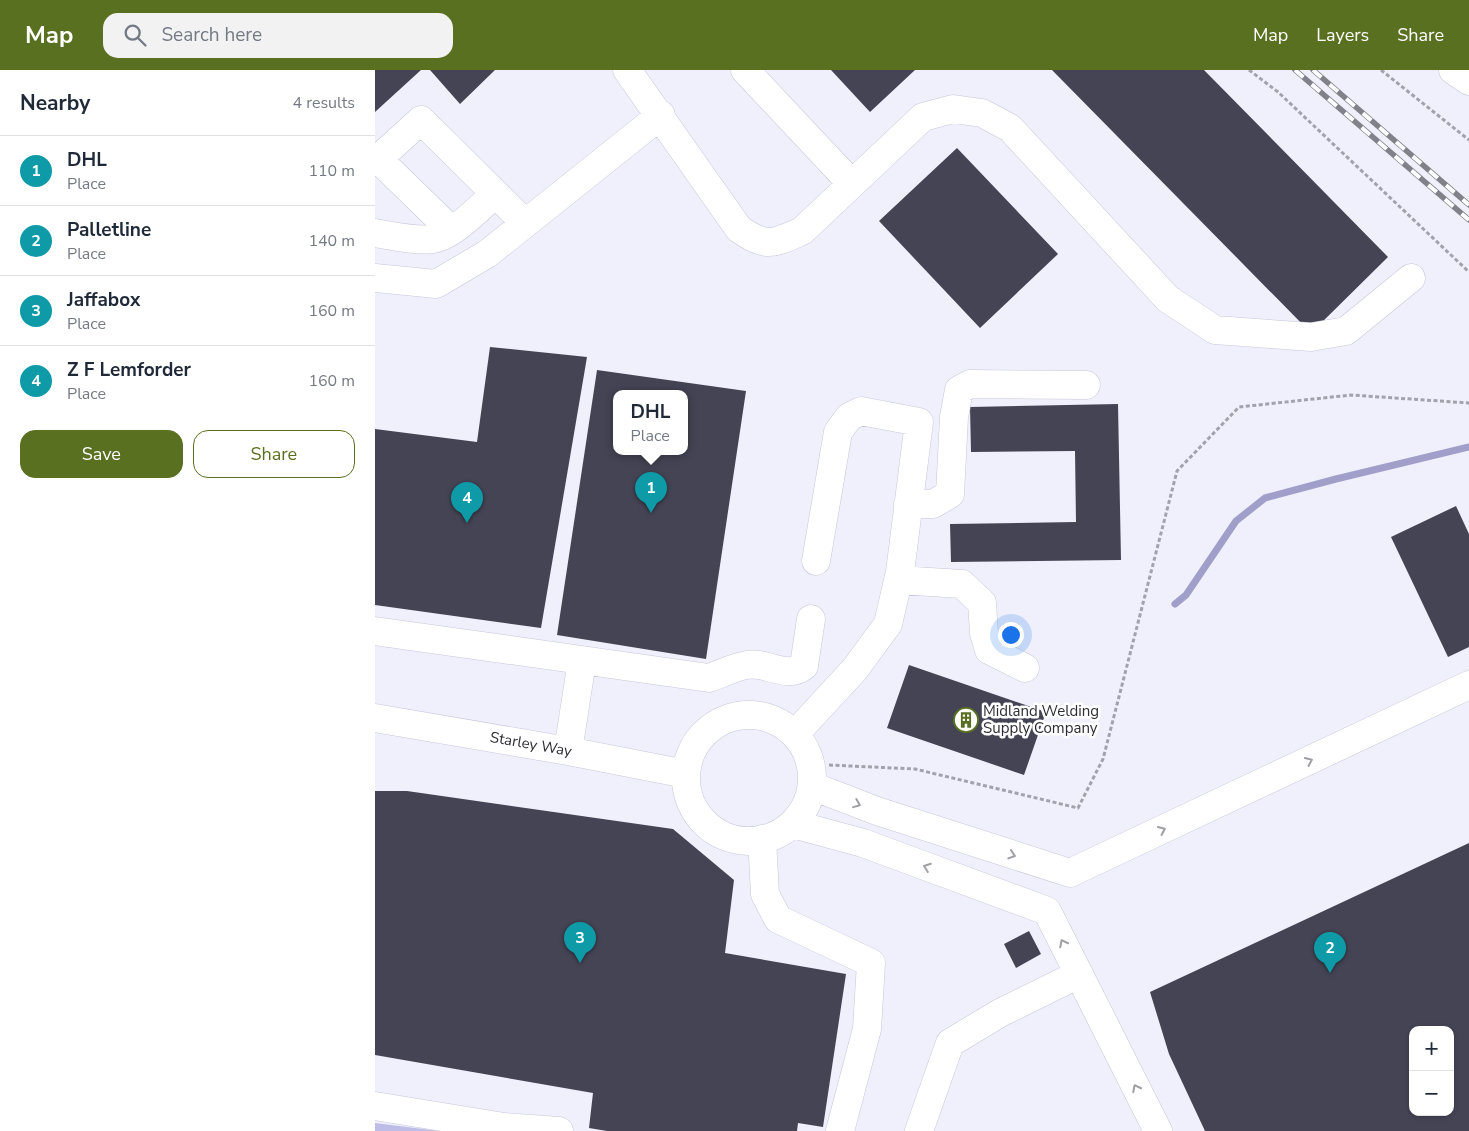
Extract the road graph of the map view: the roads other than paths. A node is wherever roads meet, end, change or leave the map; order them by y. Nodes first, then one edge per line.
1 (627, 70) edge
2 (745, 70) edge
3 (1453, 70) edge
4 (1469, 81) edge
5 (661, 115) junction
6 (377, 161) edge
7 (852, 184) junction
8 (495, 194) junction
9 (525, 223) junction
10 (451, 230) junction
11 (375, 233) edge
12 (375, 278) edge
13 (1411, 278) dead end
14 (1086, 385) dead end
15 (908, 504) junction
16 (816, 561) dead end
17 (898, 580) junction
18 (811, 619) dead end
19 (375, 631) edge
20 (581, 661) junction
21 (1025, 668) dead end
22 (1469, 685) edge
23 (375, 718) edge
24 (795, 734) junction
25 (568, 751) junction
26 (686, 774) junction
27 (812, 775) junction
28 (793, 824) junction
29 (762, 839) junction
30 (1079, 974) junction
31 (375, 1106) edge
32 (559, 1131) edge
33 (841, 1131) edge
34 (919, 1131) edge
35 (1158, 1131) edge

1 - 5 street
2 - 7 street
3 - 4 street
5 - 7 street
5 - 9 street
6 - 8 street
6 - 10 street
7 - 13 street
8 - 9 street
8 - 10 street
9 - 12 street
10 - 11 street
14 - 15 street
15 - 16 street
15 - 17 street
17 - 21 street
17 - 24 street
18 - 20 street
19 - 20 street
20 - 25 street
27 -> 22 street
23 - 25 street, Starley Way
24 - 26 street
24 - 27 street
25 - 26 street, Starley Way
26 - 29 street
27 - 28 street
28 - 29 street
30 -> 28 street
29 - 33 street
30 - 34 street
35 -> 30 street
31 - 32 street

